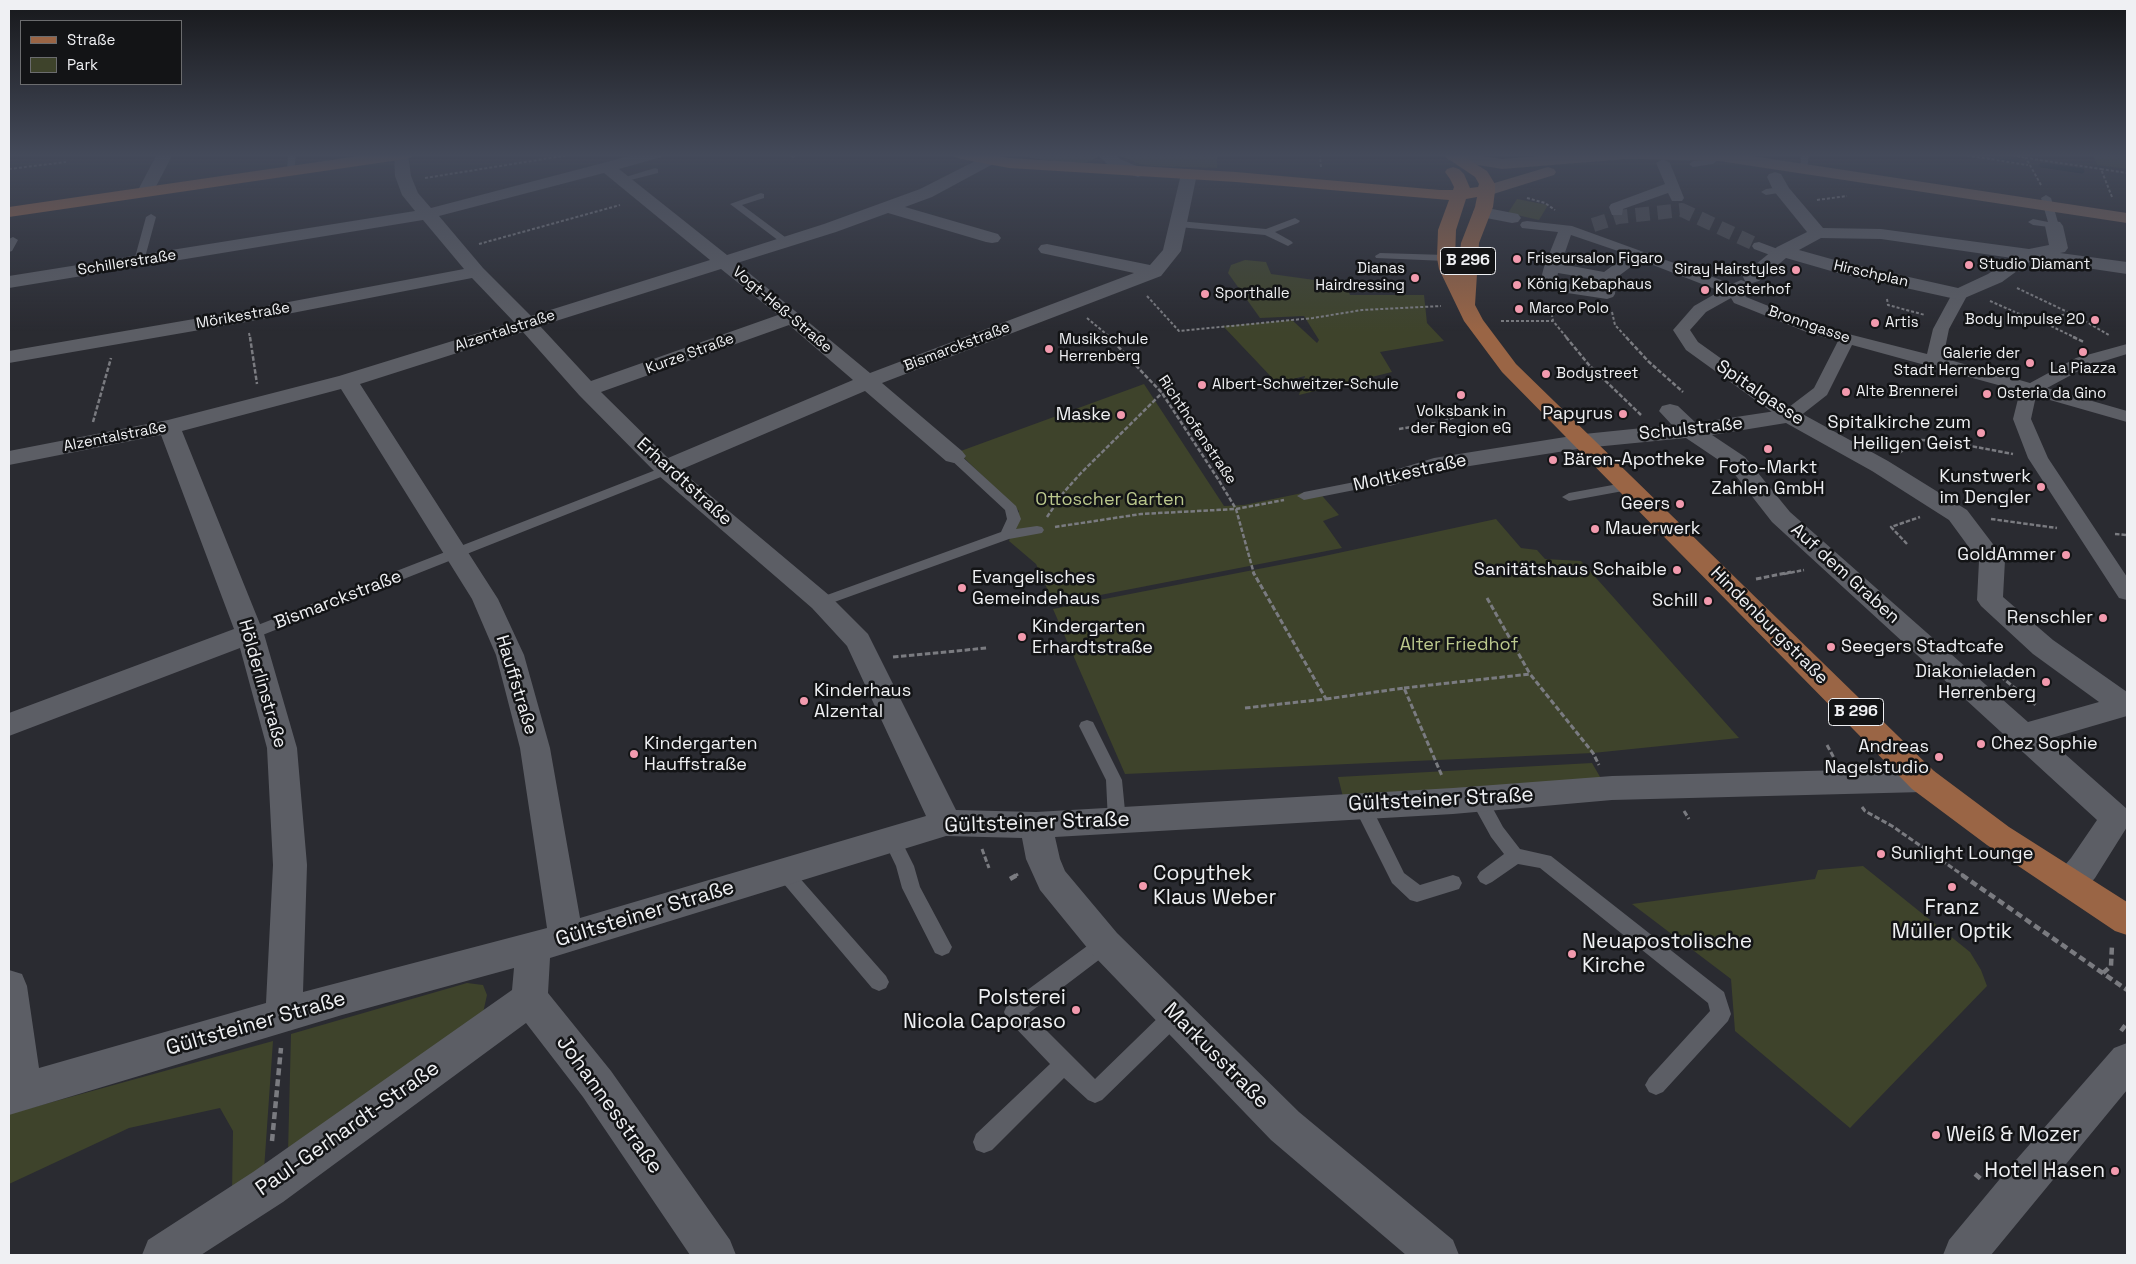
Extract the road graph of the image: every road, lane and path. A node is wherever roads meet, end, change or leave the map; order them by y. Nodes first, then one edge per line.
1 (431, 213) edge
2 (592, 213) edge
3 (664, 213) edge
4 (747, 213) edge
5 (871, 213) edge
6 (908, 213) edge
7 (1181, 213) edge
8 (1457, 213) edge
9 (1469, 213) edge
10 (1505, 213) edge
11 (1802, 213) edge
12 (2050, 213) edge
13 (2102, 213) edge
14 (427, 214) junction
15 (151, 217) dead end
16 (2127, 218) edge
17 (1295, 221) dead end
18 (1519, 221) joint
19 (2033, 222) dead end
20 (1179, 224) junction
21 (1593, 226) tunnel mouth
22 (2054, 226) junction
23 (1568, 229) junction
24 (1267, 232) junction
25 (1818, 232) junction
26 (992, 238) dead end
27 (786, 242) junction
28 (1288, 243) dead end
29 (1759, 246) tunnel mouth
30 (1047, 249) dead end
31 (460, 250) junction
32 (1781, 252) junction
33 (1638, 254) junction
34 (2027, 255) junction
35 (1380, 256) dead end
36 (1446, 258) junction
37 (139, 261) junction
38 (725, 261) junction
39 (1552, 267) junction
40 (2127, 268) edge
41 (476, 272) junction
42 (1154, 272) junction
43 (1608, 277) junction
44 (1752, 277) joint
45 (1995, 278) junction
46 (9, 282) edge
47 (1548, 286) junction
48 (1733, 290) junction
49 (1607, 294) junction
50 (1960, 294) junction
51 (1882, 298) dead end
52 (1072, 304) junction
53 (1441, 306) dead end
54 (1160, 310) dead end
55 (1469, 312) junction
56 (2017, 313) dead end
57 (2072, 314) junction
58 (246, 316) junction
59 (792, 317) junction
60 (2036, 319) junction
61 (1501, 321) dead end
62 (1553, 321) junction
63 (1945, 321) junction
64 (527, 324) junction
65 (117, 338) junction
66 (1847, 339) junction
67 (2117, 351) edge
68 (9, 357) edge
69 (1934, 361) junction
70 (346, 381) junction
71 (867, 382) junction
72 (2033, 389) junction
73 (588, 390) junction
74 (1162, 393) junction
75 (261, 405) junction
76 (1670, 412) junction
77 (1789, 416) junction
78 (1454, 417) dead end
79 (2127, 417) edge
80 (169, 427) junction
81 (1399, 429) dead end
82 (1691, 431) junction
83 (1584, 441) junction
84 (87, 443) junction
85 (954, 456) joint
86 (9, 458) edge
87 (2038, 458) junction
88 (1880, 466) junction
89 (665, 469) junction
90 (1390, 479) joint
91 (1629, 486) junction
92 (1304, 496) joint
93 (1569, 497) dead end
94 (1236, 509) junction
95 (1958, 515) junction
96 (1891, 527) dead end
97 (1037, 530) junction
98 (2085, 531) junction
99 (1007, 535) junction
100 (1907, 544) dead end
101 (456, 553) junction
102 (1833, 565) junction
103 (1728, 584) junction
104 (2127, 593) edge
105 (1486, 598) dead end
106 (821, 602) junction
107 (250, 634) junction
108 (987, 648) dead end
109 (868, 661) junction
110 (1530, 674) junction
111 (1404, 688) junction
112 (1326, 699) junction
113 (2126, 705) edge
114 (1245, 708) dead end
115 (9, 725) edge
116 (1087, 726) dead end
117 (2025, 734) junction
118 (1923, 780) junction
119 (1612, 788) junction
120 (1466, 800) junction
121 (1362, 804) junction
122 (1117, 821) junction
123 (946, 823) junction
124 (1036, 825) junction
125 (1892, 826) dead end
126 (892, 839) junction
127 (1515, 856) junction
128 (784, 872) junction
129 (1486, 877) dead end
130 (1453, 883) dead end
131 (2070, 883) junction
132 (2127, 920) edge
133 (549, 943) junction
134 (1105, 944) junction
135 (942, 947) dead end
136 (2111, 966) dead end
137 (2103, 973) junction
138 (879, 982) dead end
139 (9, 986) edge
140 (2127, 990) edge
141 (529, 998) junction
142 (284, 1015) junction
143 (1176, 1015) junction
144 (2127, 1062) edge
145 (1064, 1064) junction
146 (1656, 1085) dead end
147 (16, 1095) edge
148 (984, 1142) dead end
149 (268, 1187) junction
150 (164, 1255) edge
151 (715, 1255) edge
152 (1438, 1255) edge
153 (1964, 1255) edge

1 - 14 street, Schillerstraße
2 - 31 path
3 - 38 street, Vogt-Heß-Straße
4 - 27 lane
5 - 27 street, Alzentalstraße
6 - 26 street
7 - 20 street, Bismarckstraße
8 - 36 main road, Hindenburgstraße / B 296
9 - 55 main road, Hindenburgstraße / B 296
10 - 18 street, Bronngasse
11 - 25 street
12 - 22 lane
13 - 16 main road
14 - 31 street, Erhardtstraße
14 - 37 street, Schillerstraße
15 - 37 lane
17 - 24 lane
18 - 23 street, Bronngasse
19 - 22 lane
20 - 24 lane
20 - 42 street, Bismarckstraße
21 - 23 street
22 - 34 street
23 - 33 street, Bronngasse
23 - 39 street
24 - 28 lane
25 - 32 street
25 - 34 street
27 - 38 street, Alzentalstraße
29 - 32 street
30 - 42 street
31 - 41 street, Erhardtstraße
32 - 44 street
32 - 50 street, Hirschplan
33 - 43 street
33 - 48 street, Bronngasse
34 - 40 street
34 - 45 street
35 - 36 lane
36 - 55 main road, Hindenburgstraße / B 296
37 - 46 street, Schillerstraße
38 - 59 street, Vogt-Heß-Straße
38 - 64 street, Alzentalstraße
39 - 43 street
39 - 47 street
41 - 58 street, Mörikestraße
41 - 64 street, Erhardtstraße
42 - 52 street, Bismarckstraße
43 - 49 street
44 - 48 street
45 - 50 street
45 - 57 path
47 - 49 street
47 - 62 path
48 - 66 street, Bronngasse
48 - 77 street, Spitalgasse
49 - 76 path
50 - 63 street
51 - 63 path
52 - 71 street, Bismarckstraße
52 - 74 path, Richthofenstraße
53 - 54 path
55 - 83 main road, Hindenburgstraße / B 296
56 - 60 path
57 - 60 path
57 - 67 path
58 - 65 street, Mörikestraße
58 - 75 path
59 - 71 street, Vogt-Heß-Straße
59 - 73 street, Kurze Straße
60 - 67 path
61 - 62 path
62 - 76 path
63 - 69 street
64 - 70 street, Alzentalstraße
64 - 73 street, Erhardtstraße
65 - 68 street, Mörikestraße
65 - 84 path
66 - 69 street, Bronngasse
66 - 77 street, Schulstraße
67 - 72 street
69 - 72 street, Bronngasse
70 - 75 street, Alzentalstraße
70 - 101 street, Hauffstraße
71 - 85 street, Vogt-Heß-Straße
71 - 89 street, Bismarckstraße
72 - 79 street, Bronngasse
72 - 87 street
73 - 89 street, Erhardtstraße
74 - 94 path, Richthofenstraße
74 - 97 path
75 - 80 street, Alzentalstraße
76 - 82 street, Auf dem Graben
76 - 83 street, Schulstraße
77 - 82 street, Schulstraße
77 - 88 street, Spitalgasse
78 - 81 path
80 - 84 street, Alzentalstraße
80 - 107 street, Hölderlinstraße
82 - 102 street, Auf dem Graben
83 - 90 street, Moltkestraße
83 - 91 main road, Hindenburgstraße / B 296
84 - 86 street, Alzentalstraße
85 - 99 lane
87 - 88 path
87 - 98 street
88 - 95 street, Spitalgasse
89 - 101 lane, Bismarckstraße
89 - 106 street, Erhardtstraße
90 - 92 lane, Moltkestraße
91 - 93 lane
91 - 103 main road, Hindenburgstraße / B 296
92 - 94 path
94 - 97 path
94 - 112 path, Richthofenstraße
95 - 98 path
95 - 113 street, Spitalgasse
96 - 100 path
97 - 99 lane
98 - 104 street
99 - 106 lane
101 - 107 lane, Bismarckstraße
101 - 133 street, Hauffstraße
102 - 103 path
102 - 117 street, Auf dem Graben
103 - 118 main road, Hindenburgstraße / B 296
105 - 110 path
106 - 109 street, Erhardtstraße
107 - 115 street, Bismarckstraße
107 - 142 street, Hölderlinstraße
108 - 109 path
109 - 123 street, Erhardtstraße
110 - 111 path
110 - 119 path
111 - 112 path
111 - 120 path
112 - 114 path
113 - 117 street
116 - 122 lane
117 - 131 street, Auf dem Graben
118 - 119 street, Gültsteiner Straße
118 - 131 main road, Hindenburgstraße / B 296
119 - 120 street, Gültsteiner Straße
120 - 121 street, Gültsteiner Straße
120 - 127 lane
121 - 122 street, Gültsteiner Straße
121 - 130 lane
122 - 124 street, Gültsteiner Straße
123 - 124 street, Gültsteiner Straße
123 - 126 street, Gültsteiner Straße
124 - 134 street, Markusstraße
125 - 137 path
126 - 128 street, Gültsteiner Straße
126 - 135 lane
127 - 129 lane
127 - 146 lane
128 - 133 street, Gültsteiner Straße
128 - 138 lane
131 - 132 main road, Hindenburgstraße / B 296
133 - 141 street
133 - 142 street, Gültsteiner Straße
134 - 143 street, Markusstraße
134 - 145 lane
136 - 137 path
137 - 140 path
139 - 147 street
141 - 149 street, Paul-Gerhardt-Straße
141 - 151 street, Johannesstraße
142 - 147 street, Gültsteiner Straße
142 - 149 path
143 - 145 lane
143 - 152 street, Markusstraße
144 - 153 street
145 - 148 lane
149 - 150 street, Paul-Gerhardt-Straße

